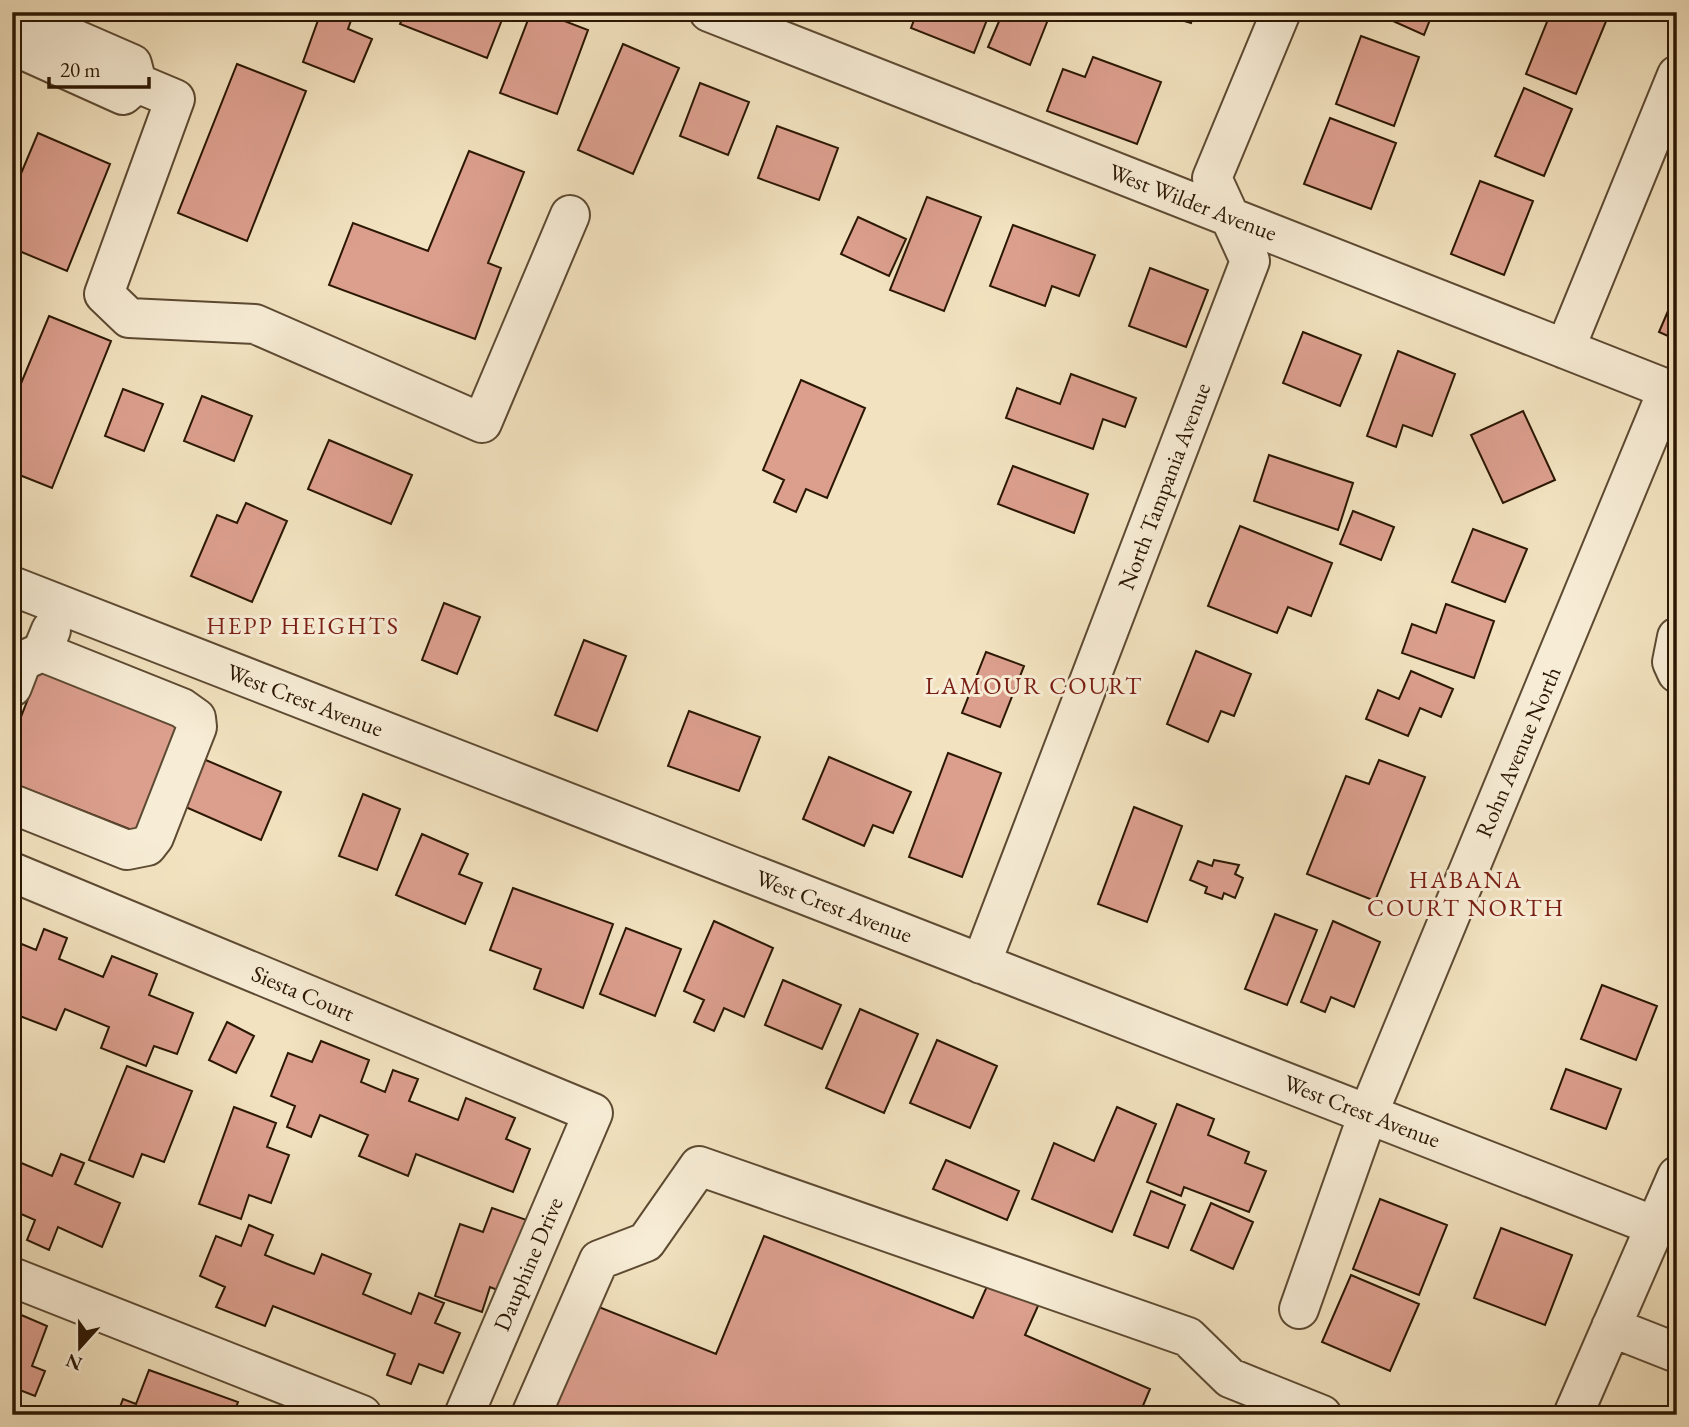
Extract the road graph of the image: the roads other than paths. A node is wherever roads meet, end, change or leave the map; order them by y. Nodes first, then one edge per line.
1 (709, 12) edge
2 (1281, 12) edge
3 (12, 19) edge
4 (12, 45) edge
5 (1677, 75) edge
6 (137, 83) junction
7 (570, 215) dead end
8 (1231, 217) junction
9 (1565, 349) junction
10 (1672, 391) edge
11 (12, 586) edge
12 (61, 605) junction
13 (1677, 637) edge
14 (42, 652) junction
15 (1677, 673) edge
16 (12, 687) edge
17 (12, 804) edge
18 (12, 872) edge
19 (981, 964) junction
20 (593, 1113) joint
21 (1368, 1114) junction
22 (1668, 1206) edge
23 (12, 1277) edge
24 (1299, 1309) dead end
25 (1611, 1327) junction
26 (1677, 1353) edge
27 (362, 1415) edge
28 (464, 1415) edge
29 (531, 1415) edge
30 (1322, 1415) edge
31 (1573, 1415) edge

1 - 8 street, West Wilder Avenue
2 - 8 street, North Tampania Avenue
3 - 6 street
4 - 6 street
5 - 9 street
6 - 7 street
8 - 9 street, West Wilder Avenue
8 - 19 street, North Tampania Avenue
9 - 10 street, West Wilder Avenue
10 - 21 street, Rohn Avenue North
11 - 12 street, West Crest Avenue
12 - 14 street
12 - 19 street, West Crest Avenue
13 - 15 street
14 - 16 street
14 - 17 street
18 - 20 street, Siesta Court
19 - 21 street, West Crest Avenue
20 - 28 street, Dauphine Drive
21 - 22 street, West Crest Avenue
21 - 24 street, Rohn Avenue North
22 - 25 street
23 - 27 street
25 - 26 street
25 - 31 street
29 - 30 street

